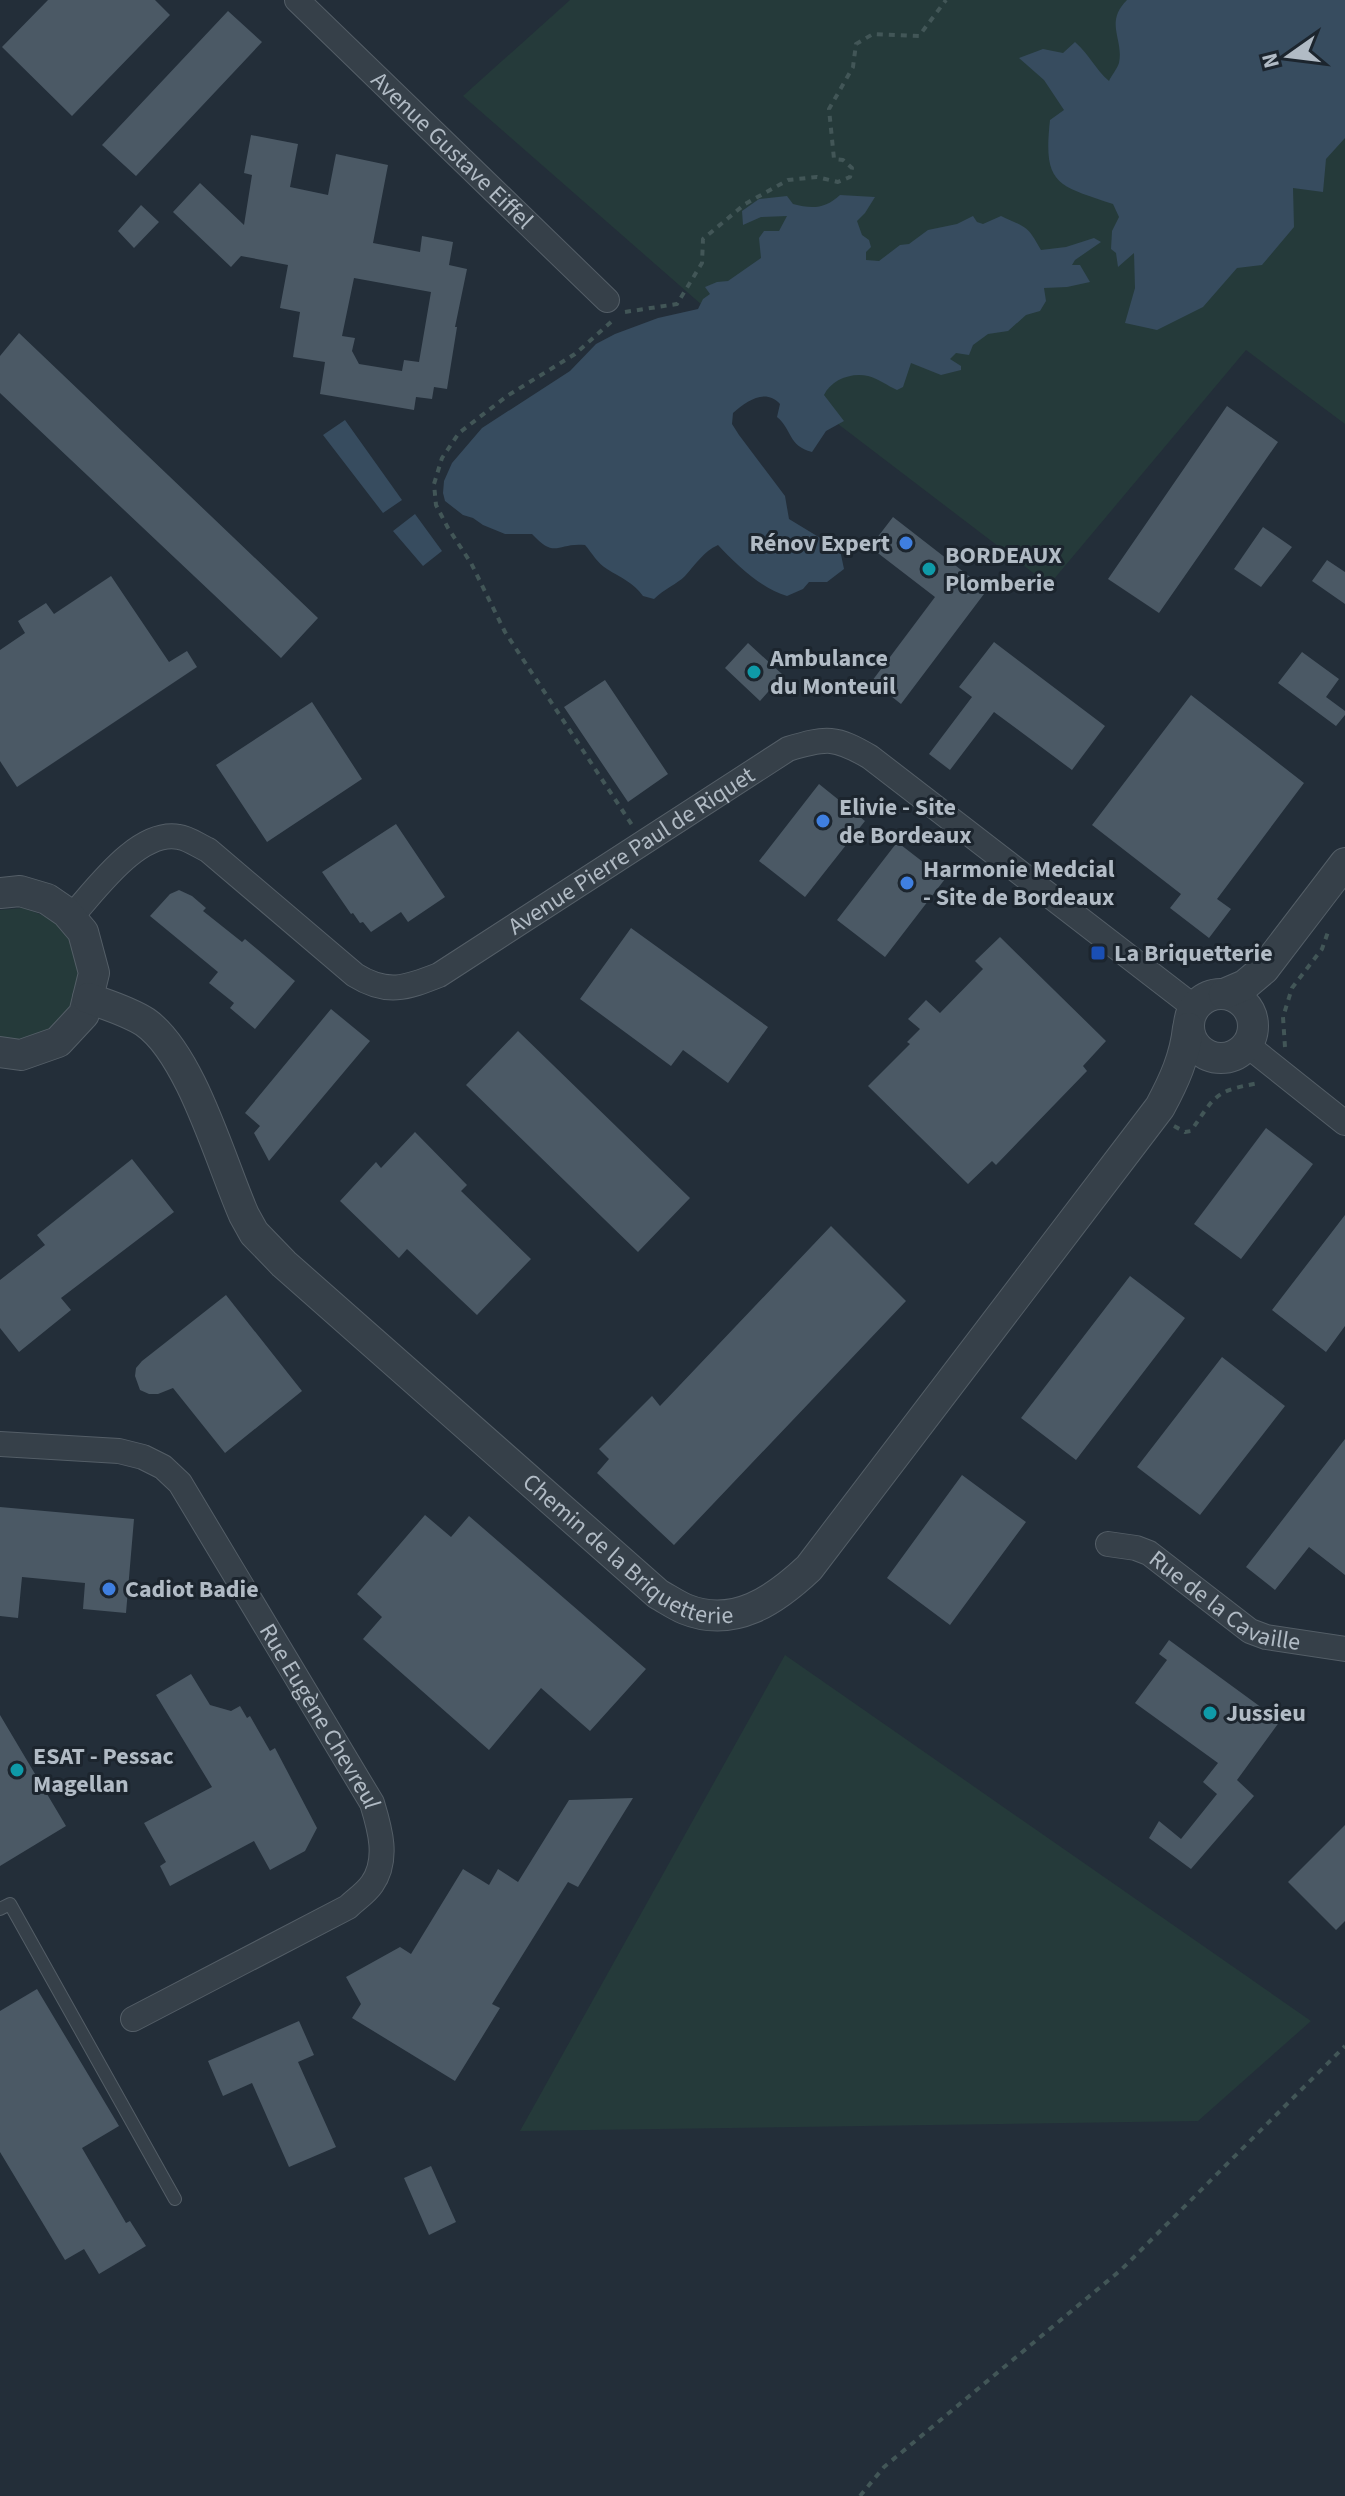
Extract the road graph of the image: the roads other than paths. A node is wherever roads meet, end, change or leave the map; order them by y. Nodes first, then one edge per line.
1 (297, 0) edge
2 (607, 300) dead end
3 (1345, 863) edge
4 (0, 893) edge
5 (71, 917) junction
6 (1264, 969) junction
7 (1224, 994) junction
8 (88, 998) junction
9 (1191, 1018) junction
10 (1241, 1041) junction
11 (0, 1052) edge
12 (1160, 1107) junction
13 (1345, 1123) edge
14 (0, 1444) edge
15 (1108, 1544) dead end
16 (1345, 1649) edge
17 (0, 1909) edge
18 (133, 2019) dead end
19 (175, 2199) dead end

1 - 2 street, Avenue Gustave Eiffel
3 - 6 street
4 - 5 street
5 - 8 street
5 - 9 street, Avenue Pierre Paul de Riquet
6 - 7 street
6 - 10 street
7 - 9 street
7 - 10 street
8 - 11 street
8 - 12 street, Chemin de la Briquetterie
9 - 10 street
9 - 12 street, Chemin de la Briquetterie
10 - 12 street, Chemin de la Briquetterie
10 - 13 street
14 - 18 street, Rue Eugène Chevreul
15 - 16 street, Rue de la Cavaille
17 - 19 lane

